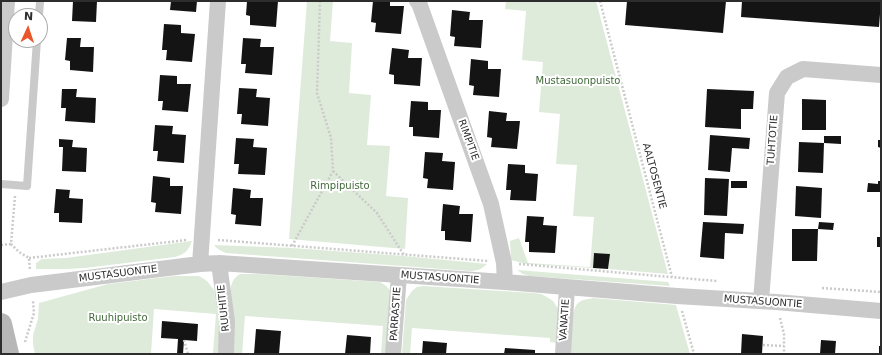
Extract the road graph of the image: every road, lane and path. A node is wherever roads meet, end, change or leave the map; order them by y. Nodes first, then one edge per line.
1 (7, 1) edge
2 (218, 1) edge
3 (320, 1) edge
4 (417, 1) edge
5 (600, 1) edge
6 (36, 48) edge
7 (881, 75) edge
8 (1, 99) edge
9 (333, 172) junction
10 (1, 184) edge
11 (16, 186) junction
12 (11, 244) junction
13 (1, 245) edge
14 (292, 246) dead end
15 (404, 255) dead end
16 (219, 263) junction
17 (200, 264) junction
18 (399, 275) junction
19 (505, 282) junction
20 (30, 285) junction
21 (567, 287) junction
22 (1, 292) edge
23 (677, 296) junction
24 (768, 302) junction
25 (881, 311) edge
26 (1, 324) edge
27 (184, 340) dead end
28 (763, 345) dead end
29 (784, 346) junction
30 (16, 349) edge
31 (188, 354) edge
32 (226, 354) edge
33 (393, 354) edge
34 (563, 354) edge
35 (694, 354) edge
36 (784, 354) edge

1 - 8 street
2 - 17 street
3 - 9 path
4 - 19 street, RIMPITIE
5 - 23 path, AALTOSENTIE
6 - 11 lane
7 - 24 street, TUHTOTIE
9 - 14 path
9 - 15 path
10 - 11 lane
11 - 12 path
12 - 13 path
12 - 20 path
16 - 17 street, MUSTASUONTIE
16 - 18 street, MUSTASUONTIE
16 - 32 street, RUUHITIE
17 - 20 street, MUSTASUONTIE
18 - 19 street, MUSTASUONTIE
18 - 33 street, PARRASTIE
19 - 21 street, MUSTASUONTIE
20 - 22 street, MUSTASUONTIE
20 - 30 path
21 - 23 street, MUSTASUONTIE
21 - 34 street, VANATIE
23 - 24 street, MUSTASUONTIE
23 - 35 path, AALTOSENTIE
24 - 25 street, MUSTASUONTIE
24 - 29 path
26 - 30 street
27 - 31 path
28 - 29 path
29 - 36 path

